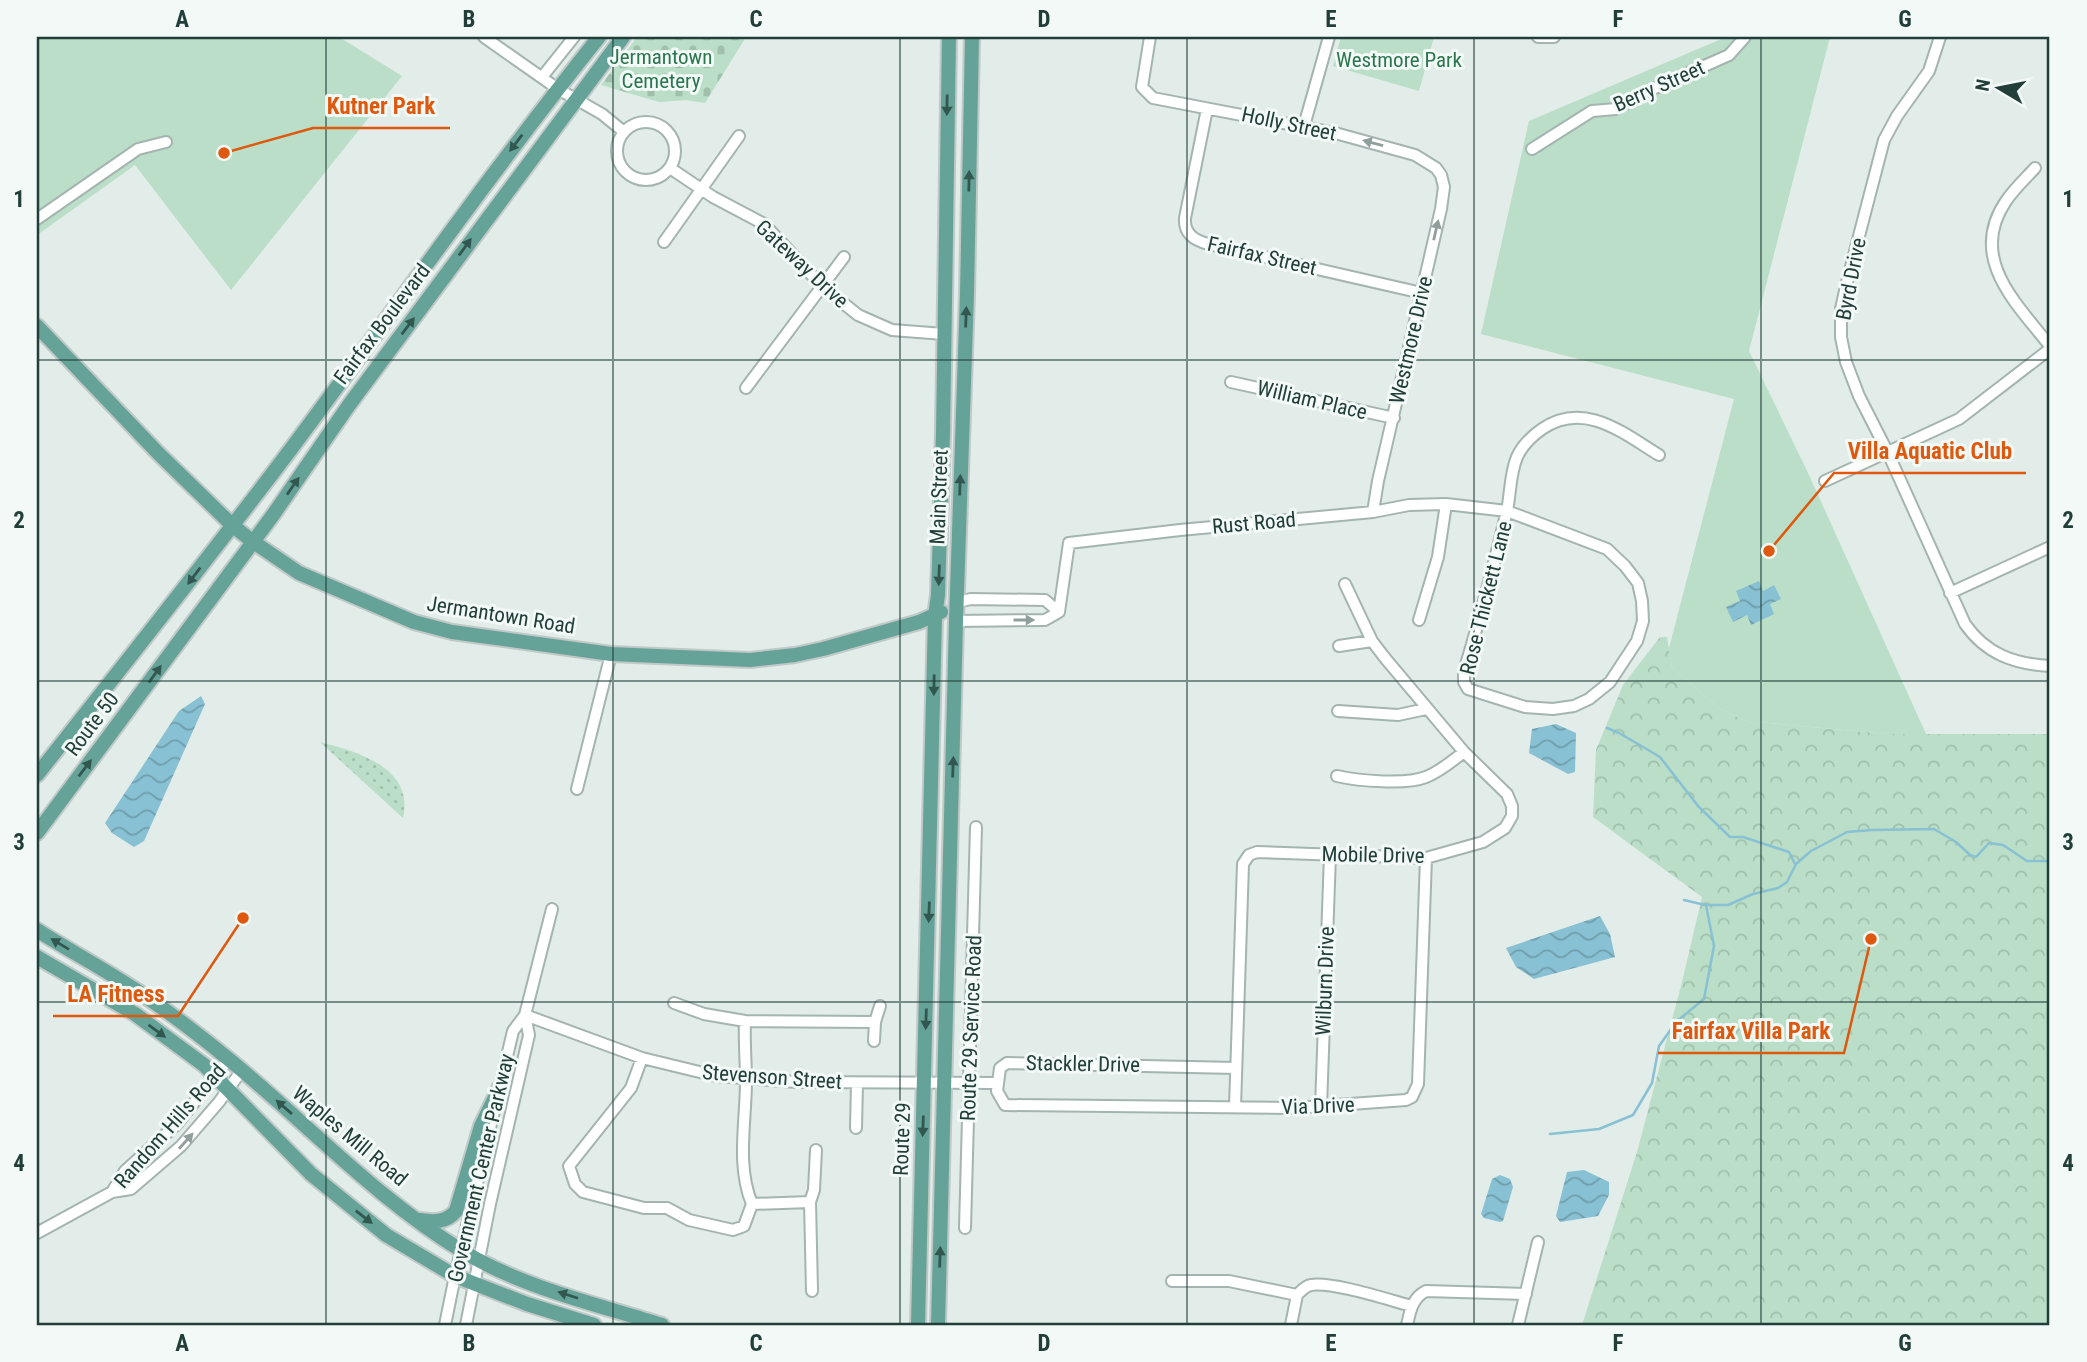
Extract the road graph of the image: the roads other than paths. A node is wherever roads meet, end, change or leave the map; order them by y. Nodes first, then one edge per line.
1 (484, 37) edge
2 (574, 37) edge
3 (599, 37) edge
4 (623, 37) edge
5 (949, 37) edge
6 (972, 37) edge
7 (1150, 37) edge
8 (1329, 37) edge
9 (1538, 37) edge
10 (1554, 37) edge
11 (1745, 37) edge
12 (1940, 37) edge
13 (542, 78) junction
14 (558, 89) junction
15 (574, 99) junction
16 (1207, 109) junction
17 (1304, 126) junction
18 (624, 132) junction
19 (739, 136) dead end
20 (166, 142) dead end
21 (1532, 149) dead end
22 (670, 168) junction
23 (1436, 168) joint
24 (2035, 168) dead end
25 (701, 190) junction
26 (37, 219) edge
27 (664, 242) dead end
28 (844, 257) dead end
29 (410, 286) junction
30 (822, 286) junction
31 (1422, 293) junction
32 (425, 302) junction
33 (37, 326) edge
34 (944, 334) junction
35 (2050, 347) edge
36 (1231, 382) dead end
37 (746, 388) dead end
38 (320, 409) junction
39 (1394, 418) junction
40 (335, 425) junction
41 (1888, 453) junction
42 (1659, 455) dead end
43 (1825, 481) dead end
44 (1446, 504) junction
45 (1507, 511) junction
46 (1373, 512) junction
47 (232, 525) junction
48 (252, 541) junction
49 (2050, 547) edge
50 (1345, 584) dead end
51 (1950, 593) junction
52 (957, 602) junction
53 (1059, 612) junction
54 (935, 616) junction
55 (1419, 620) dead end
56 (956, 621) junction
57 (155, 626) joint
58 (180, 640) joint
59 (1372, 641) junction
60 (1339, 646) dead end
61 (611, 654) junction
62 (2050, 666) edge
63 (1426, 709) junction
64 (1338, 711) dead end
65 (1464, 752) junction
66 (37, 775) edge
67 (1337, 776) dead end
68 (577, 789) dead end
69 (976, 827) dead end
70 (37, 833) edge
71 (1329, 855) junction
72 (1426, 858) junction
73 (552, 909) dead end
74 (37, 930) edge
75 (928, 953) joint
76 (37, 957) edge
77 (946, 958) joint
78 (674, 1003) dead end
79 (880, 1006) dead end
80 (525, 1016) junction
81 (745, 1021) junction
82 (875, 1022) junction
83 (874, 1041) dead end
84 (642, 1058) junction
85 (229, 1059) junction
86 (1236, 1068) junction
87 (242, 1070) junction
88 (216, 1077) junction
89 (746, 1079) junction
90 (857, 1083) junction
91 (969, 1083) junction
92 (996, 1083) junction
93 (924, 1084) junction
94 (944, 1084) junction
95 (500, 1087) junction
96 (228, 1089) junction
97 (1235, 1107) junction
98 (1321, 1107) junction
99 (856, 1128) dead end
100 (816, 1150) dead end
101 (112, 1192) junction
102 (810, 1202) junction
103 (752, 1205) junction
104 (419, 1220) junction
105 (965, 1228) dead end
106 (37, 1233) edge
107 (1538, 1242) dead end
108 (462, 1251) junction
109 (478, 1260) junction
110 (455, 1276) junction
111 (1172, 1281) dead end
112 (474, 1284) junction
113 (813, 1291) dead end
114 (1525, 1294) junction
115 (1297, 1295) junction
116 (1412, 1306) junction
117 (445, 1325) edge
118 (467, 1325) edge
119 (594, 1325) edge
120 (662, 1325) edge
121 (916, 1325) edge
122 (938, 1325) edge
123 (1291, 1325) edge
124 (1407, 1325) edge
125 (1518, 1325) edge

1 - 13 street
2 - 13 street
3 - 14 main road, Fairfax Boulevard
4 - 15 main road, Fairfax Boulevard
5 -> 34 main road, Main Street
52 -> 6 main road, Main Street
7 - 16 street, Holly Street
8 - 17 street
9 - 10 street
11 - 21 street, Berry Street
12 - 41 street, Byrd Drive
13 - 14 street
14 - 15 street
14 -> 29 main road, Fairfax Boulevard
15 - 18 street
32 -> 15 main road, Fairfax Boulevard
16 - 17 street, Holly Street
16 - 31 street, Fairfax Street
23 -> 17 street, Holly Street
18 - 22 street
18 - 22 street
19 - 25 street
20 - 26 street
22 - 25 street, Gateway Drive
31 -> 23 street, Westmore Drive
24 - 35 street
25 - 27 street
25 - 30 street, Gateway Drive
28 - 30 street
29 - 32 main road
29 - 38 main road, Fairfax Boulevard
30 - 34 street, Gateway Drive
30 - 37 street
31 - 39 street, Westmore Drive
40 -> 32 main road, Fairfax Boulevard
33 - 47 main road, Jermantown Road
34 -> 54 main road, Main Street
35 - 41 street
36 - 39 street, William Place
38 - 40 main road
38 - 47 main road, Fairfax Boulevard
39 - 46 street, Westmore Drive
48 -> 40 main road, Fairfax Boulevard
41 - 43 street
41 - 51 street, Byrd Drive
42 - 45 street
44 - 45 street, Rust Road
44 - 46 street, Rust Road
44 - 55 street
45 - 45 street, Rose Thickett Lane
46 - 53 street, Rust Road
47 - 48 main road, Jermantown Road
47 -> 57 main road, Fairfax Boulevard
48 - 58 main road, Fairfax Boulevard
48 - 61 main road, Jermantown Road
49 - 51 street
50 - 59 street, Mobile Drive
51 - 62 street, Byrd Drive
52 - 53 street
52 - 54 main road, Jermantown Road
52 - 56 main road, Main Street
56 -> 53 street
54 - 56 main road, Jermantown Road
54 - 61 main road, Jermantown Road
54 -> 75 main road, Main Street
77 -> 56 main road, Main Street
57 - 66 main road, Route 50
70 -> 58 main road, Route 50
59 - 60 street
59 - 63 street, Mobile Drive
61 - 68 street
63 - 64 street
63 - 65 street, Mobile Drive
65 - 67 street
65 - 72 street, Mobile Drive
69 - 91 street, Route 29 Service Road
71 - 72 street, Mobile Drive
71 - 86 street, Mobile Drive
71 - 98 street, Wilburn Drive
72 - 98 street, Via Drive
73 - 80 street, Government Center Parkway
85 -> 74 main road, Waples Mill Road
75 -> 93 main road, Route 29
76 -> 88 main road
77 - 94 main road, Route 29
78 - 81 street
79 - 82 street
80 - 84 street, Stevenson Street
80 - 95 street, Government Center Parkway
80 - 109 street, Government Center Parkway
81 - 82 street
81 - 89 street
82 - 83 street
84 - 89 street, Stevenson Street
84 - 103 street
85 - 87 main road, Waples Mill Road
85 - 88 street, Random Hills Road
86 - 92 street, Stackler Drive
86 - 97 street, Mobile Drive
87 - 96 street, Random Hills Road
104 -> 87 main road, Waples Mill Road
88 - 96 main road
88 - 101 street, Random Hills Road
89 - 90 street, Stevenson Street
89 - 103 street
90 - 93 street, Stevenson Street
90 - 99 street
91 - 92 street, Stackler Drive
91 - 94 street, Stackler Drive
91 - 105 street, Route 29 Service Road
92 - 97 street, Via Drive
93 - 94 street, Stevenson Street
93 -> 121 main road, Route 29
122 -> 94 main road, Route 29
95 - 104 main road
95 - 108 street, Government Center Parkway
101 -> 96 street, Random Hills Road
96 -> 110 main road
97 - 98 street, Via Drive
100 - 102 street
101 - 106 street, Random Hills Road
102 - 103 street
102 - 113 street
104 - 108 main road, Waples Mill Road
107 - 114 street
108 - 109 main road, Waples Mill Road
108 - 110 street, Government Center Parkway
109 - 112 street, Government Center Parkway
120 -> 109 main road, Waples Mill Road
110 - 112 main road
110 - 117 street, Government Center Parkway
111 - 115 street
112 - 118 street, Government Center Parkway
112 - 119 main road
114 - 116 street
114 - 125 street
115 - 116 street
115 - 123 street
116 - 124 street

